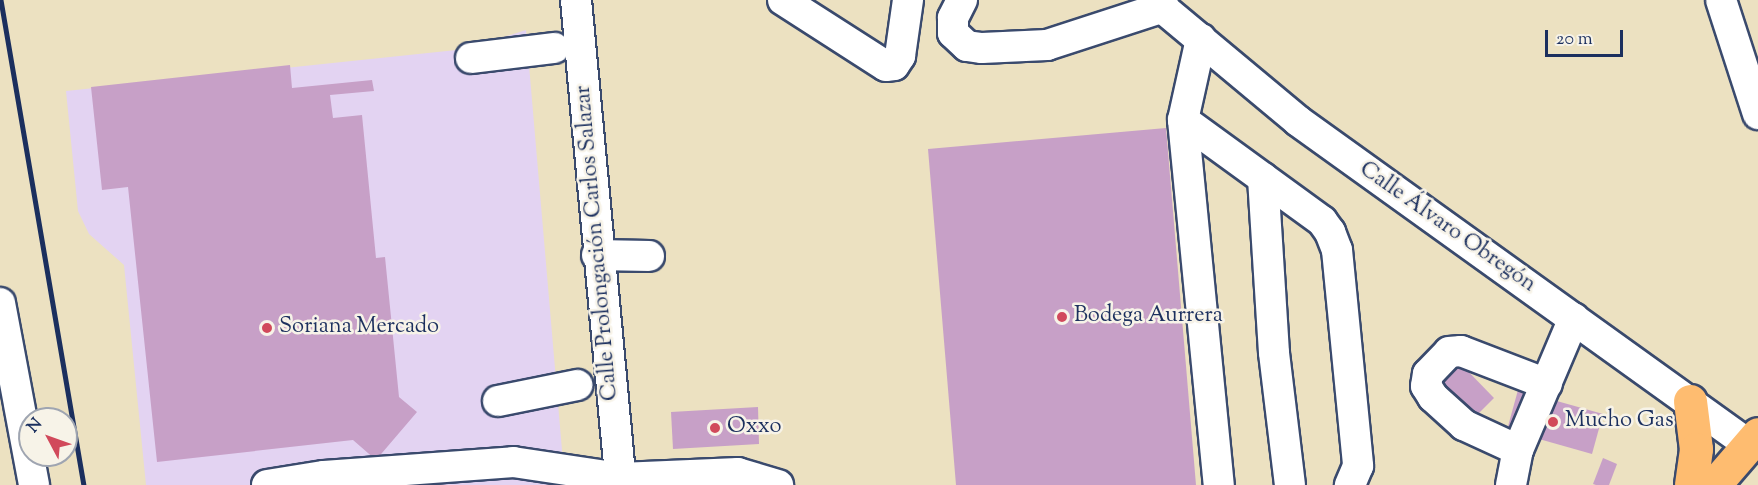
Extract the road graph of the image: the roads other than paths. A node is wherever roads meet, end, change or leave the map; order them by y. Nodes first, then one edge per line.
1 (576, 0) edge
2 (783, 0) edge
3 (908, 0) edge
4 (962, 0) edge
5 (1721, 0) edge
6 (1159, 4) edge
7 (1201, 39) junction
8 (554, 48) dead end
9 (471, 58) dead end
10 (1758, 114) edge
11 (1183, 120) junction
12 (1263, 178) junction
13 (597, 255) junction
14 (649, 256) dead end
15 (0, 303) edge
16 (1575, 318) junction
17 (1547, 384) junction
18 (577, 385) dead end
19 (1690, 400) junction
20 (498, 401) dead end
21 (11, 432) edge
22 (1755, 443) edge
23 (1518, 450) junction
24 (516, 473) edge
25 (620, 482) edge
26 (34, 485) edge
27 (267, 485) edge
28 (778, 485) edge
29 (1220, 485) edge
30 (1290, 485) edge
31 (1350, 485) edge
32 (1511, 485) edge
33 (1691, 485) edge
34 (1714, 485) edge

1 - 13 street, Calle Prolongación Carlos Salazar
2 - 3 street
4 - 6 street
5 - 10 street
6 - 7 street, Calle Álvaro Obregón
7 - 11 street
7 - 16 street, Calle Álvaro Obregón
8 - 9 street
11 - 12 street
11 - 29 street
12 - 30 street
12 - 31 street
13 - 14 street
13 - 25 street, Calle Prolongación Carlos Salazar
15 - 21 street
16 - 17 street
16 - 19 street, Calle Álvaro Obregón
17 - 23 street
17 - 23 street
18 - 20 street
19 - 22 street, Calle Álvaro Obregón
19 - 33 main road
21 - 26 street
22 - 34 main road
23 - 32 street
24 - 25 street
24 - 27 street
25 - 28 street

